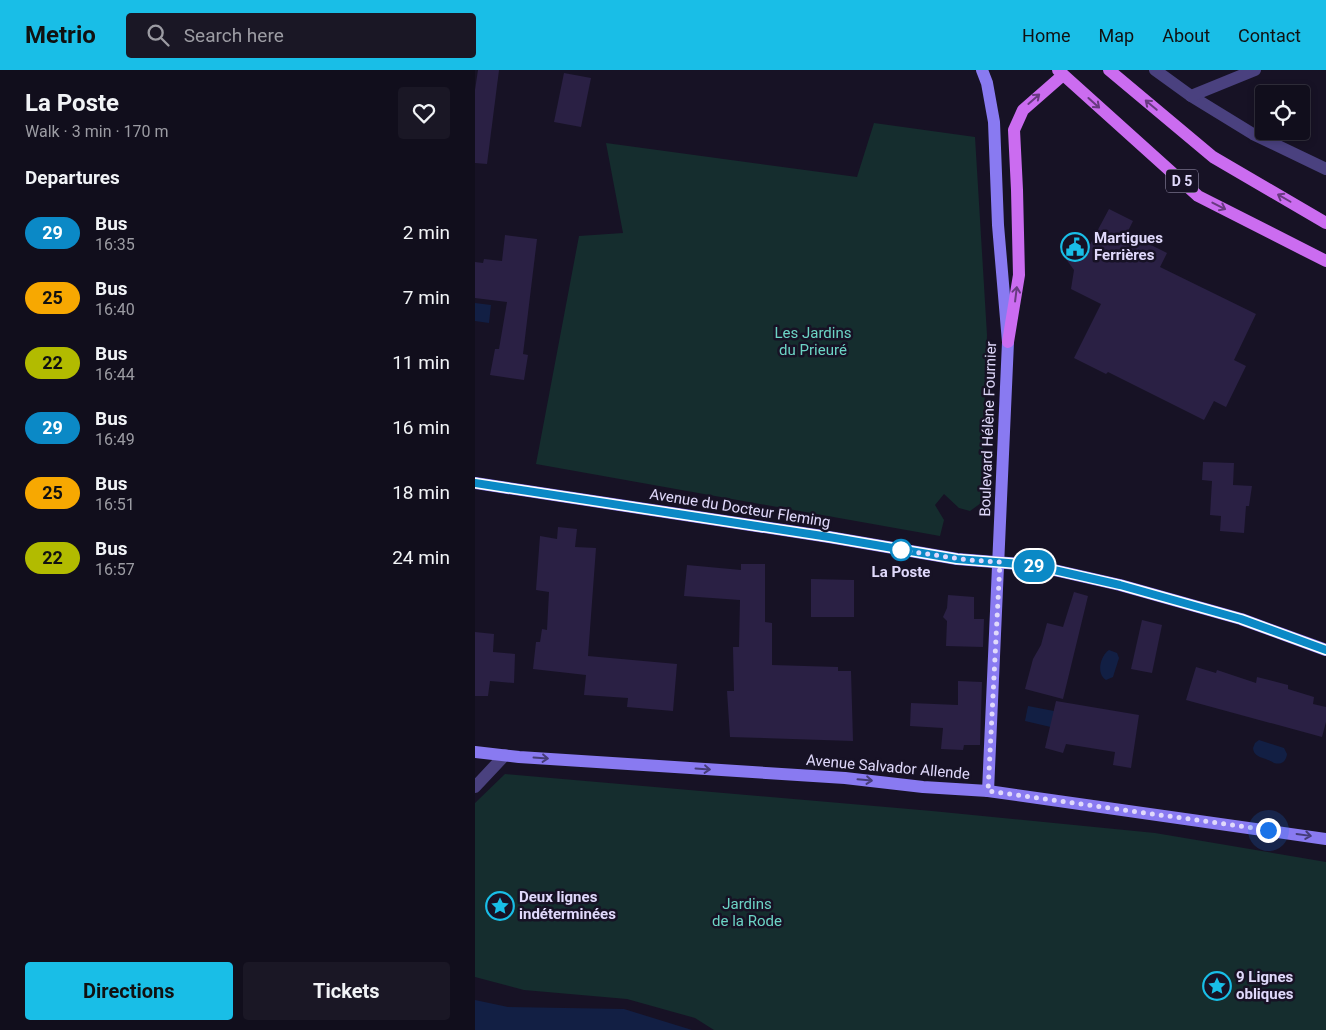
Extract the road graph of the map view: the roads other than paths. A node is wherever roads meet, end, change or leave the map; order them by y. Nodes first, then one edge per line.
1 (982, 70) edge
2 (1109, 70) edge
3 (1155, 70) edge
4 (1255, 70) edge
5 (1060, 73) edge
6 (1191, 96) junction
7 (1326, 169) edge
8 (1326, 223) edge
9 (1326, 261) edge
10 (1008, 342) junction
11 (475, 483) edge
12 (1000, 562) junction
13 (1326, 650) edge
14 (475, 752) edge
15 (505, 755) junction
16 (475, 788) edge
17 (988, 791) junction
18 (1326, 838) edge

1 - 10 main road, Boulevard Hélène Fournier
8 -> 2 main road, D 5
3 - 6 street
4 - 6 street
5 -> 9 main road, D 5
10 -> 5 main road
6 - 7 street
10 - 12 main road, Boulevard Hélène Fournier
11 - 12 main road, Avenue du Docteur Fleming
12 - 13 main road, Avenue du Docteur Fleming
12 - 17 main road, Boulevard Hélène Fournier
14 - 15 main road, Avenue Salvador Allende
15 - 16 street
15 -> 17 main road, Avenue Salvador Allende
17 -> 18 main road, Avenue Salvador Allende

